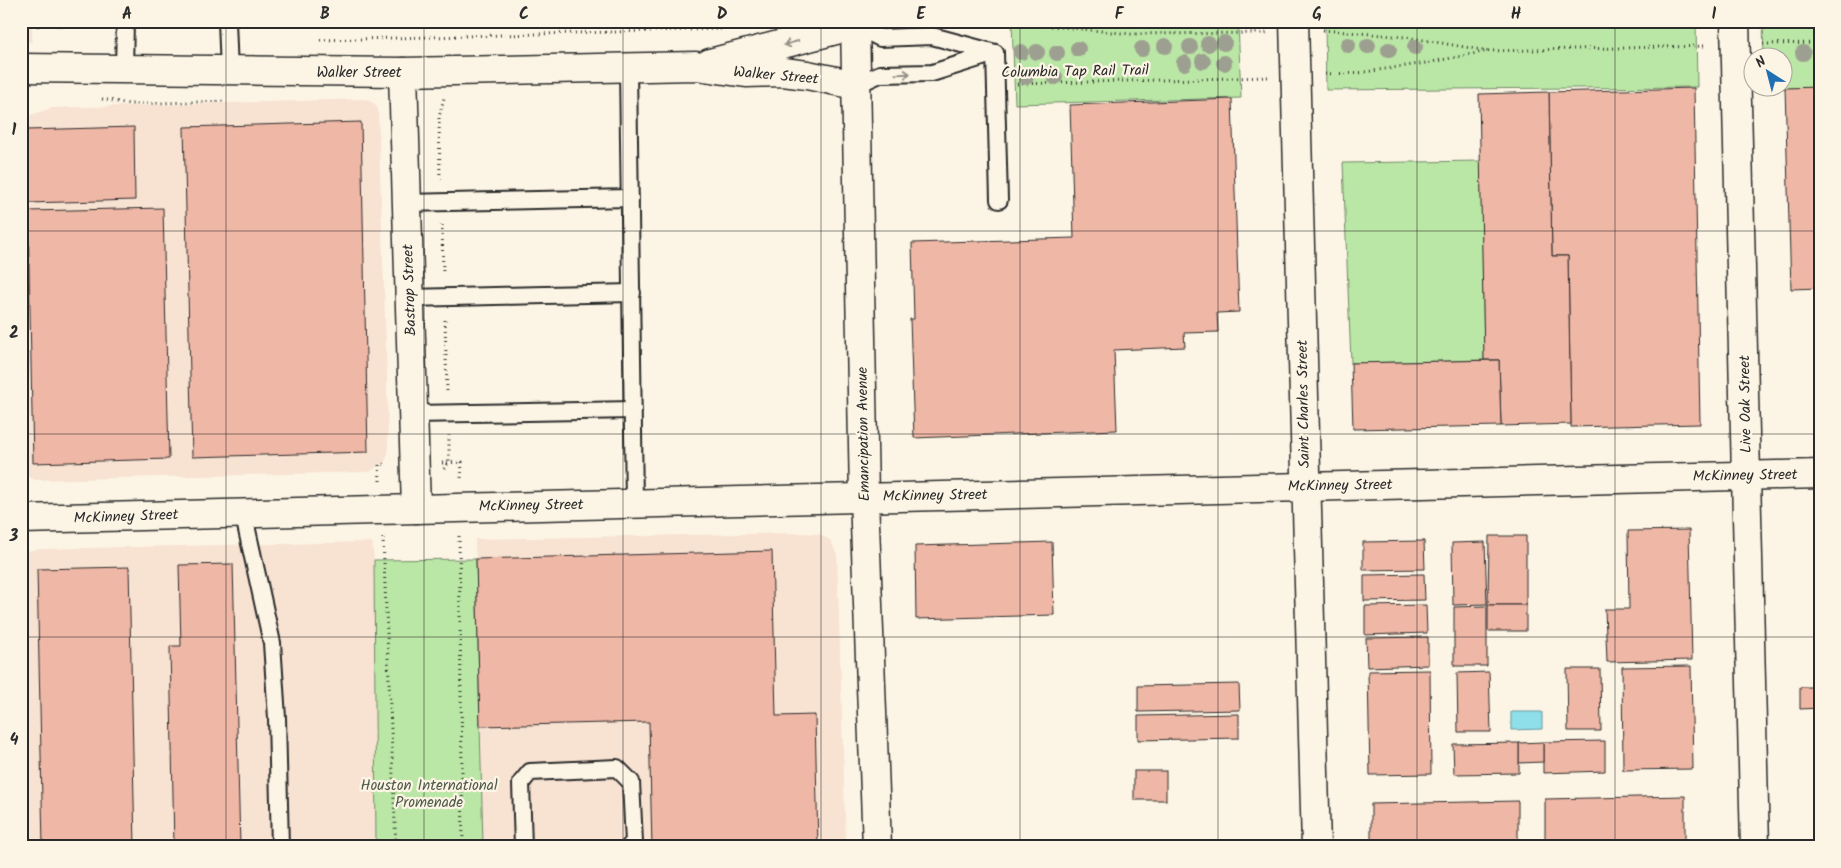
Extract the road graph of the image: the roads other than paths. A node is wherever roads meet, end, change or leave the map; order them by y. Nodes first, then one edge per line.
1 (125, 21) edge
2 (227, 21) edge
3 (1294, 21) edge
4 (1735, 21) edge
5 (855, 23) edge
6 (995, 53) junction
7 (696, 66) junction
8 (21, 68) edge
9 (628, 68) junction
10 (124, 69) junction
11 (229, 72) junction
12 (403, 72) junction
13 (856, 85) junction
14 (630, 198) junction
15 (999, 200) dead end
16 (406, 203) junction
17 (632, 293) junction
18 (409, 298) junction
19 (633, 410) junction
20 (413, 414) junction
21 (1820, 474) edge
22 (1746, 475) junction
23 (1305, 486) junction
24 (864, 497) junction
25 (634, 503) junction
26 (416, 509) junction
27 (243, 512) junction
28 (21, 519) edge
29 (280, 847) edge
30 (523, 847) edge
31 (629, 847) edge
32 (877, 847) edge
33 (1316, 847) edge
34 (1755, 847) edge

1 - 10 lane
2 - 11 lane
3 - 23 street, Saint Charles Street
4 - 22 street, Live Oak Street
5 - 6 lane
5 -> 7 street, Walker Street
5 - 13 street, Emancipation Avenue
13 -> 6 lane
6 - 15 lane
7 - 9 street, Walker Street
7 - 13 street, Walker Street
8 - 10 street, Walker Street
9 - 12 street, Walker Street
9 - 14 lane
10 - 11 street, Walker Street
11 - 12 street, Walker Street
12 - 16 street, Bastrop Street
13 - 24 street, Emancipation Avenue
14 - 16 lane
14 - 17 lane
16 - 18 street, Bastrop Street
17 - 18 lane
17 - 19 lane
18 - 20 street, Bastrop Street
19 - 20 lane
19 - 25 lane
20 - 26 street, Bastrop Street
21 - 22 street, McKinney Street
22 - 23 street, McKinney Street
22 - 34 street, Live Oak Street
23 - 24 street, McKinney Street
23 - 33 street, Saint Charles Street
24 - 25 street, McKinney Street
24 - 32 street, Emancipation Avenue
25 - 26 street, McKinney Street
26 - 27 street, McKinney Street
27 - 28 street, McKinney Street
27 - 29 lane
30 - 31 lane

